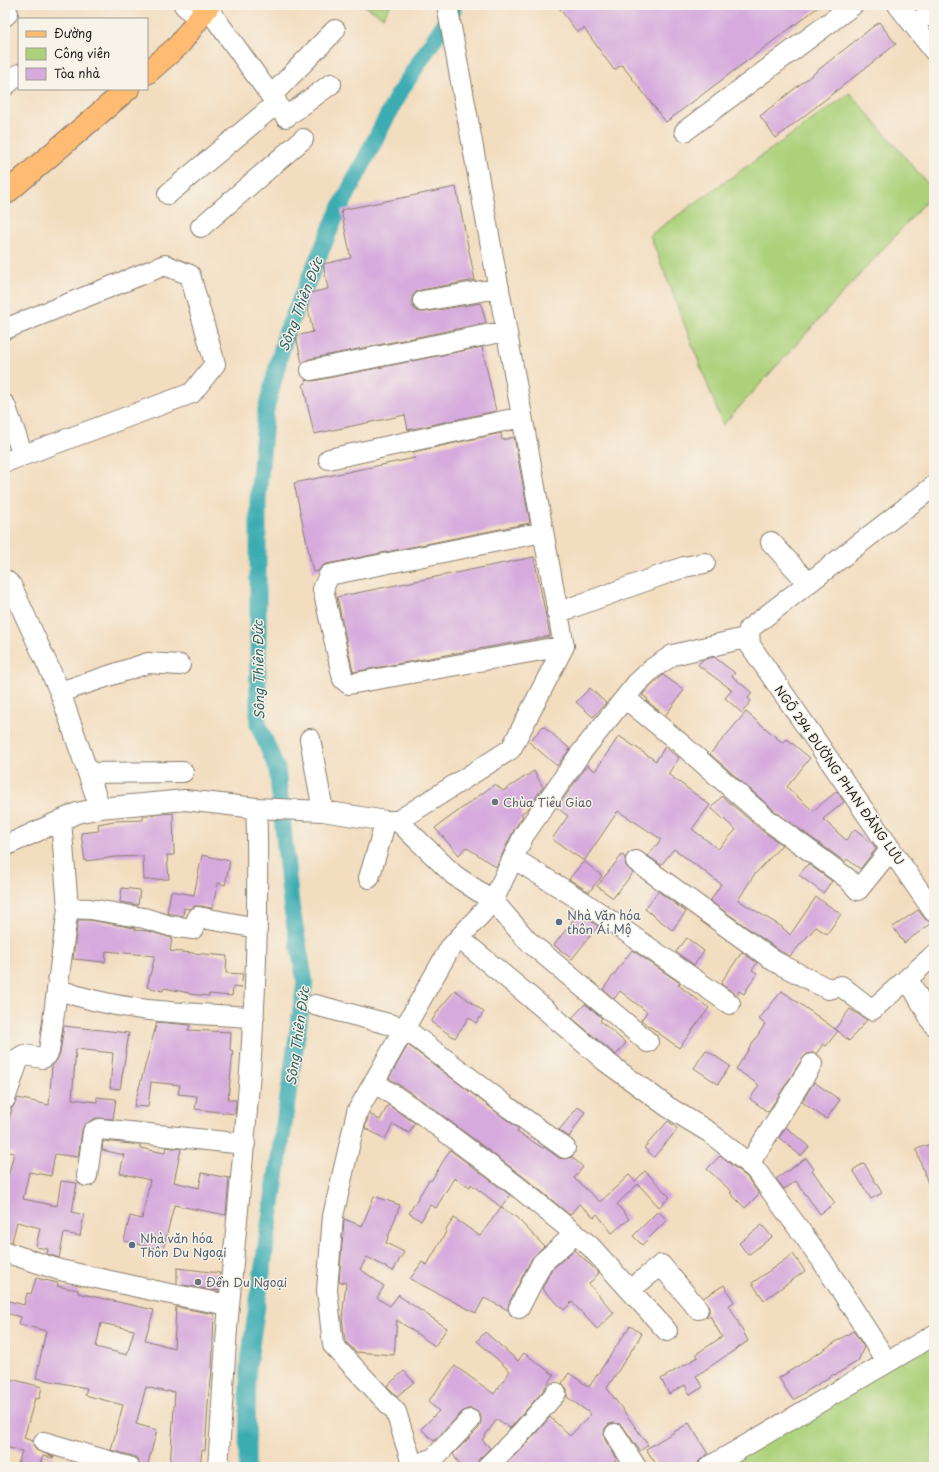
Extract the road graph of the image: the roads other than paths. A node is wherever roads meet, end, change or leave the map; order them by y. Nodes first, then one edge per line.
1 (447, 5) edge
2 (853, 5) edge
3 (898, 5) edge
4 (200, 9) edge
5 (934, 9) edge
6 (914, 25) junction
7 (336, 30) dead end
8 (934, 51) edge
9 (148, 72) edge
10 (18, 75) edge
11 (332, 84) dead end
12 (5, 86) edge
13 (127, 90) edge
14 (278, 105) junction
15 (685, 130) dead end
16 (5, 194) edge
17 (168, 194) dead end
18 (201, 228) dead end
19 (498, 288) junction
20 (423, 301) dead end
21 (5, 329) edge
22 (506, 331) junction
23 (310, 370) dead end
24 (5, 406) edge
25 (522, 417) junction
26 (14, 458) edge
27 (329, 459) dead end
28 (934, 486) edge
29 (543, 532) junction
30 (771, 542) dead end
31 (705, 563) dead end
32 (5, 580) edge
33 (808, 583) junction
34 (557, 613) junction
35 (749, 638) junction
36 (564, 646) junction
37 (180, 665) dead end
38 (60, 692) junction
39 (625, 698) junction
40 (310, 739) dead end
41 (88, 772) junction
42 (182, 772) dead end
43 (100, 808) junction
44 (257, 808) junction
45 (320, 811) junction
46 (61, 820) junction
47 (392, 821) junction
48 (5, 846) edge
49 (891, 849) junction
50 (513, 858) junction
51 (636, 861) dead end
52 (369, 878) dead end
53 (493, 901) junction
54 (68, 908) junction
55 (934, 912) edge
56 (257, 928) junction
57 (459, 938) junction
58 (934, 955) edge
59 (908, 978) junction
60 (57, 989) junction
61 (730, 1004) dead end
62 (315, 1005) dead end
63 (254, 1017) junction
64 (934, 1025) edge
65 (404, 1028) junction
66 (648, 1042) dead end
67 (812, 1064) dead end
68 (374, 1082) junction
69 (5, 1099) edge
70 (245, 1144) junction
71 (565, 1148) dead end
72 (748, 1164) junction
73 (87, 1176) dead end
74 (575, 1234) junction
75 (5, 1252) edge
76 (630, 1290) junction
77 (229, 1305) junction
78 (519, 1308) dead end
79 (698, 1308) dead end
80 (667, 1330) dead end
81 (934, 1335) edge
82 (887, 1362) junction
83 (556, 1393) dead end
84 (470, 1420) dead end
85 (615, 1434) dead end
86 (44, 1442) dead end
87 (129, 1467) edge
88 (218, 1467) edge
89 (413, 1467) edge
90 (487, 1467) edge
91 (636, 1467) edge
92 (710, 1467) edge

1 - 19 street
2 - 15 street
3 - 6 street
4 - 9 main road
4 - 14 street
5 - 6 street
6 - 8 street
7 - 14 street
10 - 12 street
11 - 14 street
13 - 16 main road
14 - 17 street
14 - 18 street
19 - 20 street
19 - 22 street
21 - 26 street
22 - 23 street
22 - 25 street
24 - 26 street
25 - 27 street
25 - 29 street
28 - 33 street
29 - 34 street
29 - 36 street
30 - 33 street
31 - 34 street
32 - 38 street
33 - 35 street
34 - 36 street
35 - 39 street
35 - 49 street, NGÕ 294 ĐƯỜNG PHAN ĐĂNG LƯU
36 - 47 street
37 - 38 street
38 - 41 street
39 - 49 street
39 - 50 street
40 - 45 street
41 - 42 street
41 - 43 street
43 - 44 street
43 - 46 street
44 - 45 street
44 - 56 street
45 - 47 street
46 - 48 street
46 - 54 street
47 - 52 street
47 - 53 street
49 - 55 street, NGÕ 294 ĐƯỜNG PHAN ĐĂNG LƯU
50 - 53 street
50 - 61 street
51 - 59 street
53 - 57 street
53 - 66 street
54 - 56 street
54 - 60 street
56 - 63 street
57 - 65 street
57 - 72 street
58 - 59 street
59 - 64 street
60 - 63 street
60 - 69 street
62 - 65 street
63 - 70 street
65 - 68 street
65 - 71 street
67 - 72 street
68 - 74 street
68 - 89 street
70 - 73 street
70 - 77 street
72 - 82 street
74 - 76 street
74 - 78 street
75 - 77 street
76 - 79 street
76 - 80 street
77 - 88 street
81 - 82 street
82 - 92 street
83 - 90 street
84 - 89 street
85 - 91 street
86 - 87 street

